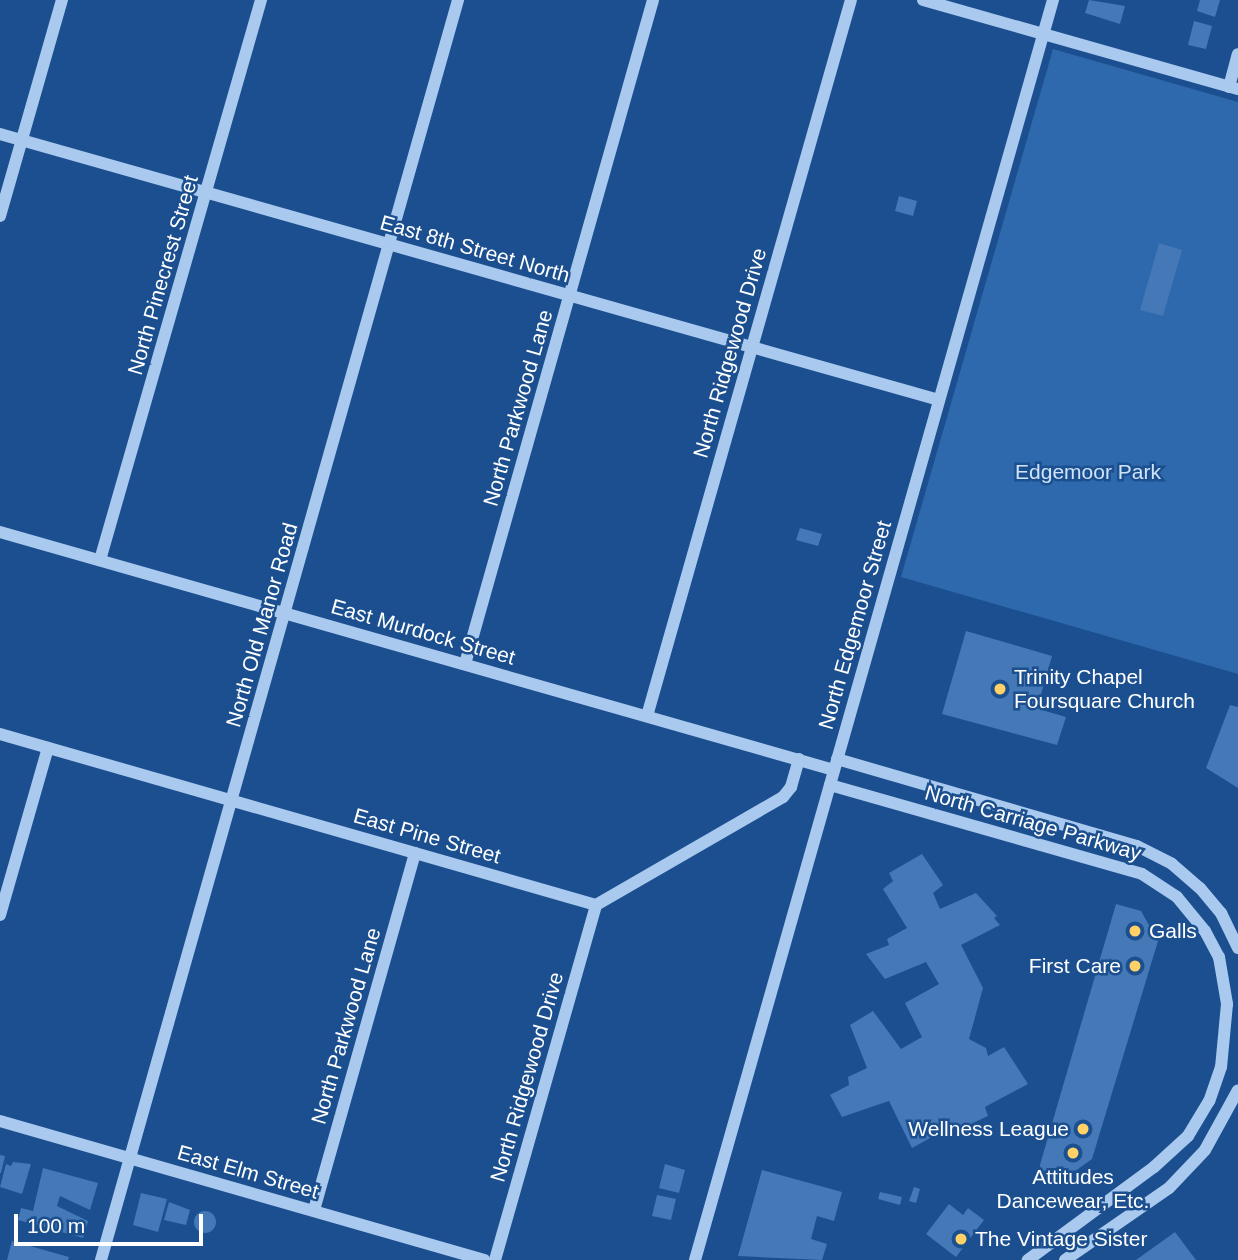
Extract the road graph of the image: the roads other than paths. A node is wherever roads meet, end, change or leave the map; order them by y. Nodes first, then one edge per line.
1 (62, 0) edge
2 (261, 0) edge
3 (458, 0) edge
4 (653, 0) edge
5 (850, 0) edge
6 (923, 0) edge
7 (1053, 0) edge
8 (1043, 34) junction
9 (1238, 54) edge
10 (1233, 88) edge
11 (0, 134) edge
12 (22, 140) junction
13 (207, 192) junction
14 (0, 216) edge
15 (389, 245) junction
16 (570, 296) junction
17 (751, 347) junction
18 (939, 400) junction
19 (0, 532) edge
20 (100, 561) junction
21 (285, 613) junction
22 (465, 664) junction
23 (647, 716) junction
24 (0, 734) edge
25 (48, 748) junction
26 (799, 759) junction
27 (836, 764) junction
28 (830, 785) junction
29 (232, 800) junction
30 (415, 853) junction
31 (596, 905) junction
32 (0, 915) edge
33 (1238, 948) edge
34 (1238, 1090) edge
35 (0, 1121) edge
36 (130, 1158) junction
37 (314, 1210) junction
38 (101, 1260) edge
39 (484, 1260) edge
40 (495, 1260) edge
41 (695, 1260) edge
42 (1028, 1260) edge
43 (1065, 1260) edge

1 - 12 street
2 - 13 street, North Pinecrest Street
3 - 15 street, North Old Manor Road
4 - 16 street, North Parkwood Lane
5 - 17 street, North Ridgewood Drive
6 - 8 street
7 - 8 street, North Edgemoor Street
8 - 10 street
8 - 18 street, North Edgemoor Street
9 - 10 street
11 - 12 street, East 8th Street North
12 - 13 street, East 8th Street North
12 - 14 street
13 - 15 street, East 8th Street North
13 - 20 street, North Pinecrest Street
15 - 16 street, East 8th Street North
15 - 21 street, North Old Manor Road
16 - 17 street, East 8th Street North
16 - 22 street, North Parkwood Lane
17 - 18 street, East 8th Street North
17 - 23 street, North Ridgewood Drive
18 - 27 street, North Edgemoor Street
19 - 20 street, East Murdock Street
20 - 21 street, East Murdock Street
21 - 22 street, East Murdock Street
21 - 29 street, North Old Manor Road
22 - 23 street, East Murdock Street
23 - 26 street, East Murdock Street
24 - 25 street, East Pine Street
25 - 29 street, East Pine Street
25 - 32 street
26 - 27 street, East Murdock Street
26 - 31 street
27 - 28 street, North Edgemoor Street
27 - 33 street, North Carriage Parkway
28 - 41 street, North Edgemoor Street
28 - 42 street, North Carriage Parkway
29 - 30 street, East Pine Street
29 - 36 street, North Old Manor Road
30 - 31 street, East Pine Street
30 - 37 street, North Parkwood Lane
31 - 40 street, North Ridgewood Drive
34 - 43 street
35 - 36 street, East Elm Street
36 - 37 street, East Elm Street
36 - 38 street, North Old Manor Road
37 - 39 street, East Elm Street

